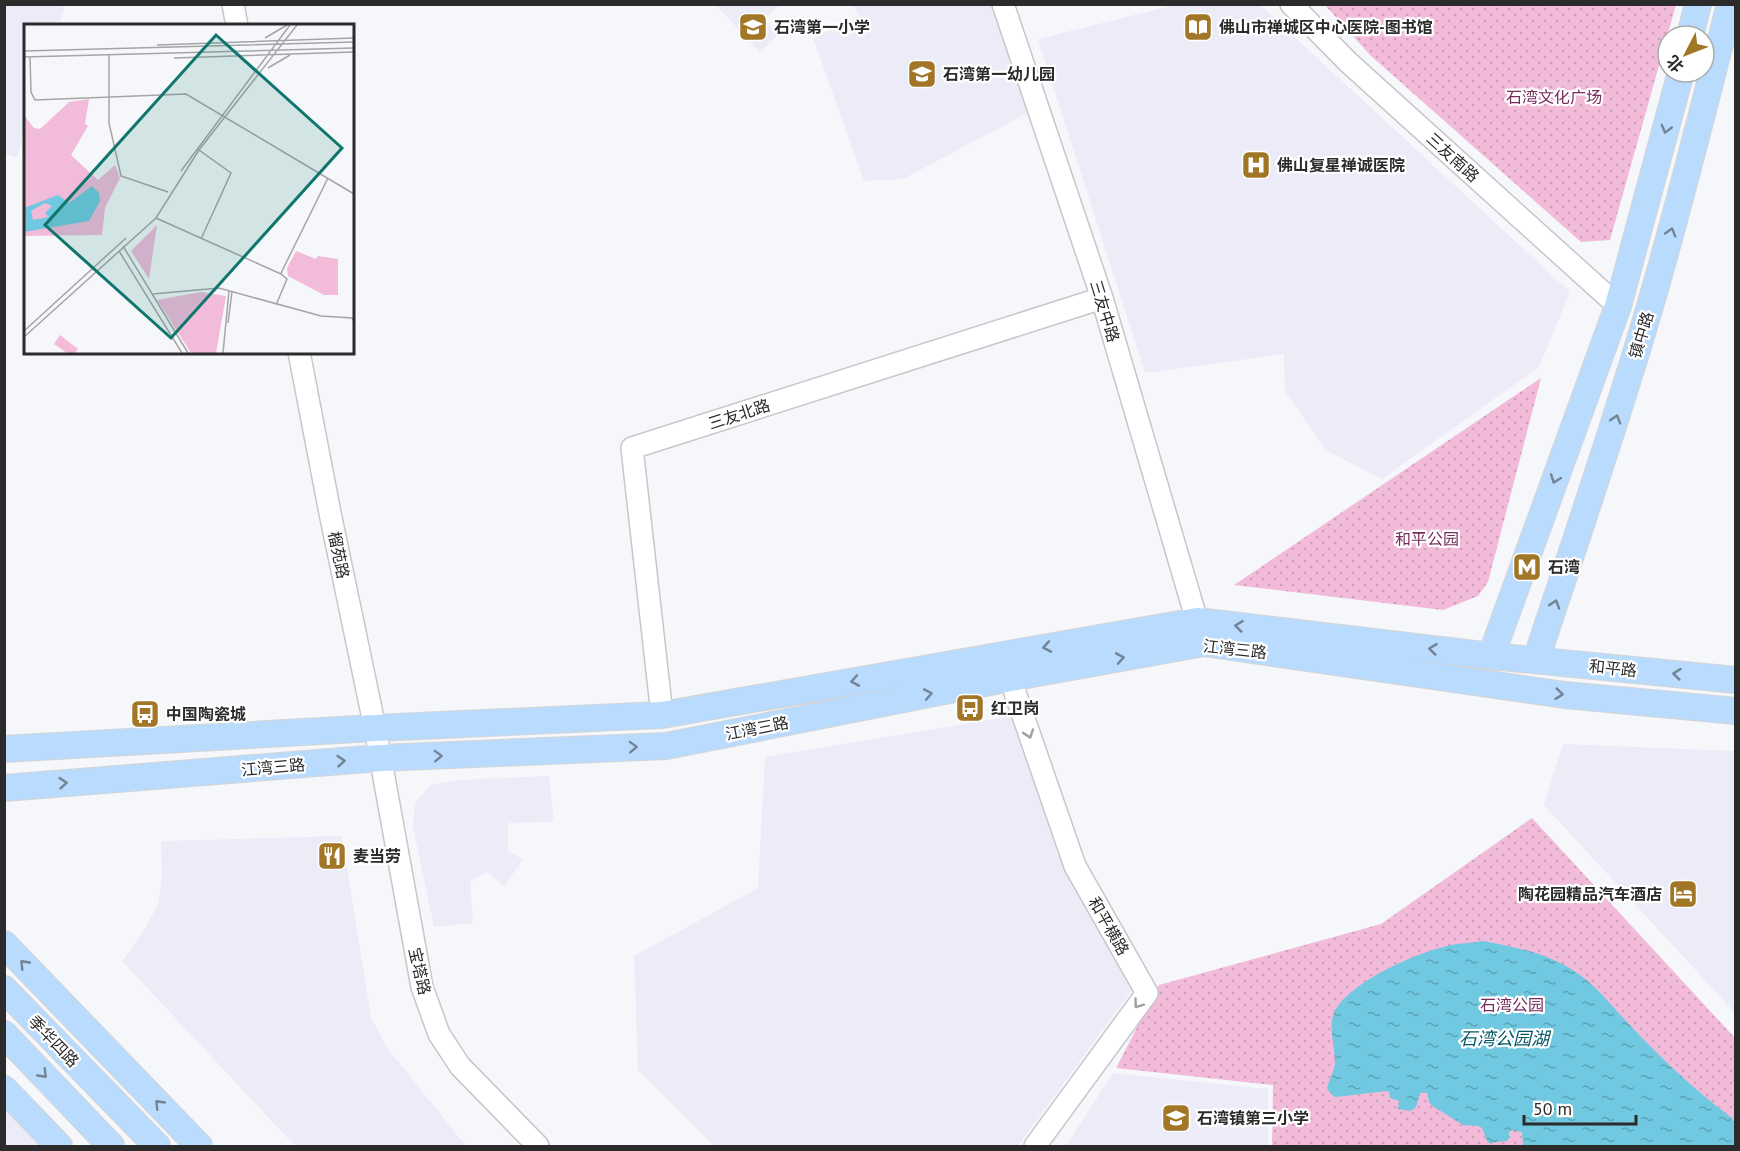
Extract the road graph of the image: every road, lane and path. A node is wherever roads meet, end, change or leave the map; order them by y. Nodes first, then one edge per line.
1 (233, 4) edge
2 (1003, 4) edge
3 (1291, 4) edge
4 (1698, 4) edge
5 (1730, 4) edge
6 (237, 24) edge
7 (1693, 24) edge
8 (1678, 84) edge
9 (1102, 298) junction
10 (1618, 306) junction
11 (299, 354) edge
12 (1197, 621) junction
13 (1491, 656) junction
14 (1536, 660) junction
15 (1010, 678) junction
16 (1736, 680) edge
17 (1501, 686) junction
18 (1736, 711) edge
19 (662, 715) junction
20 (375, 728) junction
21 (4, 749) edge
22 (380, 758) junction
23 (9, 789) edge
24 (4, 944) edge
25 (4, 989) edge
26 (4, 1034) edge
27 (4, 1089) edge
28 (59, 1146) edge
29 (111, 1146) edge
30 (157, 1146) edge
31 (199, 1146) edge
32 (538, 1146) edge
33 (1035, 1146) edge

1 - 6 street
2 - 9 street, 三友中路
3 - 10 street, 三友南路
4 - 7 main road
14 -> 5 main road, 镇中路
8 -> 10 main road, 镇中路
9 - 12 street, 三友中路
9 - 19 street, 三友北路
10 -> 13 main road, 镇中路
11 - 20 street, 榴苑路
13 -> 12 main road, 江湾三路
12 -> 19 main road, 江湾三路
13 - 14 main road, 和平路
13 - 17 main road
16 -> 14 main road, 和平路
14 - 17 main road
15 -> 17 main road, 江湾三路
22 -> 15 main road, 江湾三路
15 -> 33 street, 和平横路
17 -> 18 main road, 和平路
19 - 20 main road, 江湾三路
20 - 21 main road, 江湾三路
20 - 22 street, 榴苑路
23 -> 22 main road, 江湾三路
22 - 32 street, 宝塔路
31 -> 24 main road
25 - 30 main road, 季华四路
26 -> 29 main road, 季华四路
27 - 28 main road

